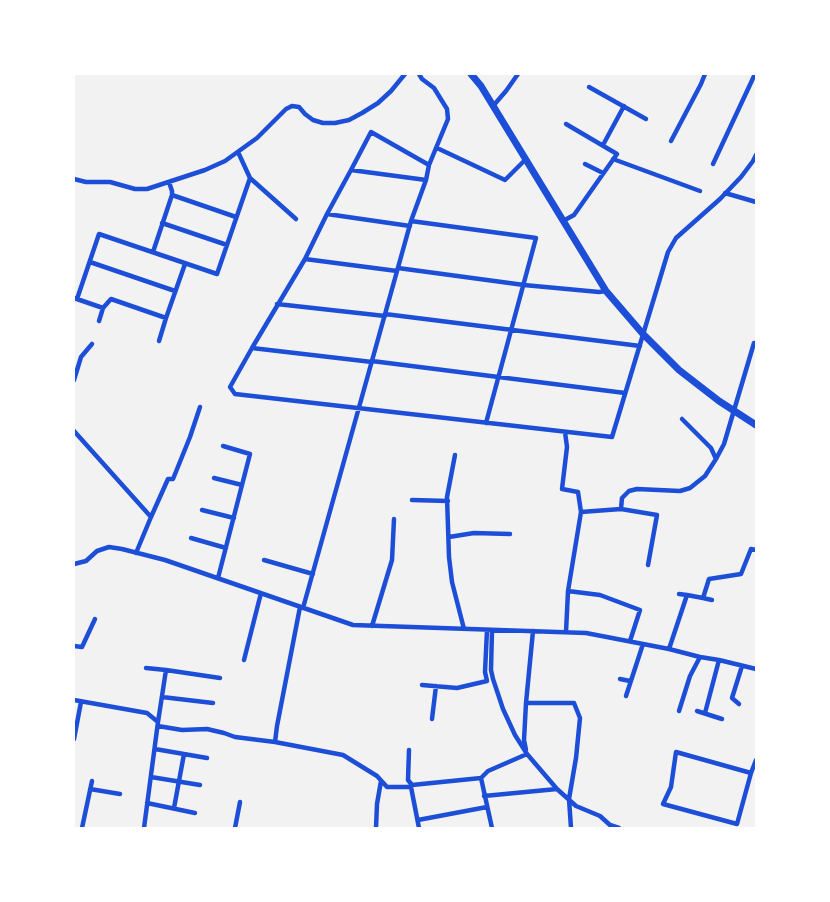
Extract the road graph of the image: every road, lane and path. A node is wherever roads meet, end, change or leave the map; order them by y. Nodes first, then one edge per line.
1 (404, 74) edge
2 (420, 74) edge
3 (471, 74) edge
4 (518, 74) edge
5 (705, 74) edge
6 (755, 74) edge
7 (589, 87) dead end
8 (493, 106) junction
9 (624, 106) junction
10 (646, 118) dead end
11 (566, 124) dead end
12 (671, 141) dead end
13 (602, 146) junction
14 (437, 148) junction
15 (238, 152) junction
16 (756, 155) edge
17 (613, 159) junction
18 (526, 160) junction
19 (585, 164) dead end
20 (713, 164) dead end
21 (429, 165) junction
22 (351, 170) junction
23 (603, 173) junction
24 (250, 178) junction
25 (74, 179) edge
26 (426, 180) junction
27 (169, 182) junction
28 (700, 191) dead end
29 (725, 194) junction
30 (172, 195) junction
31 (756, 202) edge
32 (327, 214) junction
33 (236, 217) junction
34 (296, 219) dead end
35 (411, 221) junction
36 (563, 222) junction
37 (162, 224) junction
38 (410, 226) junction
39 (226, 245) junction
40 (152, 252) junction
41 (304, 258) junction
42 (90, 262) junction
43 (185, 264) junction
44 (398, 269) junction
45 (524, 285) junction
46 (175, 291) junction
47 (606, 291) junction
48 (75, 298) edge
49 (277, 304) junction
50 (103, 308) junction
51 (385, 315) junction
52 (166, 318) junction
53 (100, 321) dead end
54 (511, 330) junction
55 (643, 334) junction
56 (159, 341) dead end
57 (754, 343) dead end
58 (92, 344) dead end
59 (640, 346) junction
60 (252, 348) junction
61 (372, 361) junction
62 (499, 377) junction
63 (74, 380) edge
64 (625, 393) junction
65 (200, 407) dead end
66 (360, 409) junction
67 (734, 411) junction
68 (682, 419) dead end
69 (486, 423) junction
70 (756, 425) edge
71 (74, 431) edge
72 (565, 432) junction
73 (223, 446) dead end
74 (456, 454) dead end
75 (716, 459) junction
76 (214, 478) dead end
77 (242, 485) junction
78 (412, 500) dead end
79 (448, 501) junction
80 (621, 509) junction
81 (202, 510) dead end
82 (581, 512) junction
83 (151, 517) junction
84 (234, 518) junction
85 (394, 519) dead end
86 (510, 534) dead end
87 (448, 537) junction
88 (191, 538) dead end
89 (226, 548) junction
90 (756, 550) edge
91 (136, 553) junction
92 (264, 560) dead end
93 (74, 564) edge
94 (648, 565) dead end
95 (313, 574) junction
96 (218, 578) junction
97 (568, 591) junction
98 (260, 593) junction
99 (679, 594) dead end
100 (687, 595) junction
101 (703, 598) junction
102 (712, 600) dead end
103 (302, 608) junction
104 (95, 619) dead end
105 (372, 626) junction
106 (464, 629) junction
107 (490, 630) junction
108 (533, 631) junction
109 (566, 632) junction
110 (630, 641) junction
111 (643, 644) junction
112 (74, 646) edge
113 (669, 649) junction
114 (700, 657) junction
115 (244, 660) dead end
116 (719, 660) junction
117 (742, 666) junction
118 (146, 668) dead end
119 (166, 670) junction
120 (756, 670) edge
121 (220, 678) dead end
122 (620, 679) dead end
123 (630, 681) junction
124 (422, 685) dead end
125 (436, 686) junction
126 (626, 696) dead end
127 (162, 697) junction
128 (74, 700) edge
129 (81, 702) junction
130 (213, 703) dead end
131 (526, 704) junction
132 (739, 704) dead end
133 (679, 711) dead end
134 (696, 711) dead end
135 (705, 714) junction
136 (432, 719) dead end
137 (722, 719) dead end
138 (158, 724) junction
139 (74, 739) edge
140 (276, 742) junction
141 (155, 749) junction
142 (409, 750) dead end
143 (184, 754) junction
144 (527, 754) junction
145 (207, 758) dead end
146 (756, 760) edge
147 (751, 773) junction
148 (151, 777) junction
149 (481, 778) junction
150 (92, 781) dead end
151 (381, 781) junction
152 (179, 782) junction
153 (200, 785) dead end
154 (412, 786) junction
155 (557, 789) junction
156 (90, 790) junction
157 (120, 794) dead end
158 (484, 796) junction
159 (569, 799) junction
160 (240, 802) dead end
161 (147, 803) junction
162 (487, 807) junction
163 (174, 808) junction
164 (195, 813) dead end
165 (418, 820) junction
166 (82, 828) edge
167 (144, 828) edge
168 (235, 828) edge
169 (376, 828) edge
170 (419, 828) edge
171 (492, 828) edge
172 (571, 828) edge
173 (618, 828) edge

1 - 15 street
2 - 14 street
3 - 8 main road
4 - 8 street
5 - 12 street
6 - 20 street
7 - 9 street
8 - 18 main road
9 - 10 street
9 - 13 street
11 - 13 street
13 - 17 street
14 - 18 street
14 - 21 street
15 - 24 street
15 - 27 street
16 - 29 street
17 - 23 street
17 - 28 street
18 - 36 main road
19 - 23 street
21 - 22 street
21 - 26 street
22 - 26 street
22 - 32 street
23 - 36 street
24 - 33 street
24 - 34 street
25 - 27 street
26 - 35 street
27 - 30 street
29 - 31 street
29 - 55 street
30 - 33 street
30 - 37 street
32 - 38 street
32 - 41 street
33 - 39 street
35 - 38 street
35 - 45 street
36 - 47 main road
37 - 39 street
37 - 40 street
38 - 44 street
39 - 43 street
40 - 42 street
40 - 43 street
41 - 44 street
41 - 49 street
42 - 46 street
42 - 48 street
43 - 46 street
44 - 45 street
44 - 51 street
45 - 47 street
45 - 54 street
46 - 52 street
47 - 55 main road
48 - 50 street
49 - 51 street
49 - 60 street
50 - 52 street
50 - 53 street
51 - 54 street
51 - 61 street
52 - 56 street
54 - 59 street
54 - 62 street
55 - 59 street
55 - 67 main road
57 - 67 street
58 - 63 street
59 - 64 street
60 - 61 street
60 - 66 street
61 - 62 street
61 - 66 street
62 - 64 street
62 - 69 street
64 - 72 street
65 - 83 street
66 - 69 street
66 - 95 street
67 - 70 main road
67 - 75 street
68 - 75 street
69 - 72 street
71 - 83 street
72 - 82 street
73 - 77 street
74 - 79 street
75 - 80 street
76 - 77 street
77 - 84 street
78 - 79 street
79 - 87 street
80 - 82 street
80 - 94 street
81 - 84 street
82 - 97 street
83 - 91 street
84 - 89 street
85 - 105 street
86 - 87 street
87 - 106 street
88 - 89 street
89 - 96 street
90 - 101 street
91 - 93 street
91 - 96 street
92 - 95 street
95 - 103 street
96 - 98 street
97 - 109 street
97 - 110 street
98 - 103 street
98 - 115 street
99 - 100 street
100 - 101 street
100 - 113 street
101 - 102 street
103 - 105 street
103 - 140 street
104 - 112 street
105 - 106 street
106 - 107 street
107 - 108 street
107 - 125 street
107 - 144 street
108 - 109 street
108 - 131 street
109 - 110 street
110 - 111 street
111 - 113 street
111 - 123 street
113 - 114 street
114 - 116 street
114 - 133 street
116 - 117 street
116 - 135 street
117 - 120 street
117 - 132 street
118 - 119 street
119 - 121 street
119 - 127 street
122 - 123 street
123 - 126 street
124 - 125 street
125 - 136 street
127 - 130 street
127 - 138 street
128 - 129 street
129 - 138 street
129 - 139 street
131 - 144 street
131 - 159 street
134 - 135 street
135 - 137 street
138 - 140 street
138 - 141 street
140 - 151 street
141 - 143 street
141 - 148 street
142 - 154 street
143 - 145 street
143 - 152 street
144 - 149 street
144 - 155 street
146 - 147 street
147 - 147 street
148 - 152 street
148 - 161 street
149 - 154 street
149 - 158 street
150 - 156 street
151 - 154 street
151 - 169 street
152 - 153 street
152 - 163 street
154 - 165 street
155 - 158 street
155 - 159 street
156 - 157 street
156 - 166 street
158 - 162 street
159 - 172 street
159 - 173 street
160 - 168 street
161 - 163 street
161 - 167 street
162 - 165 street
162 - 171 street
163 - 164 street
165 - 170 street

